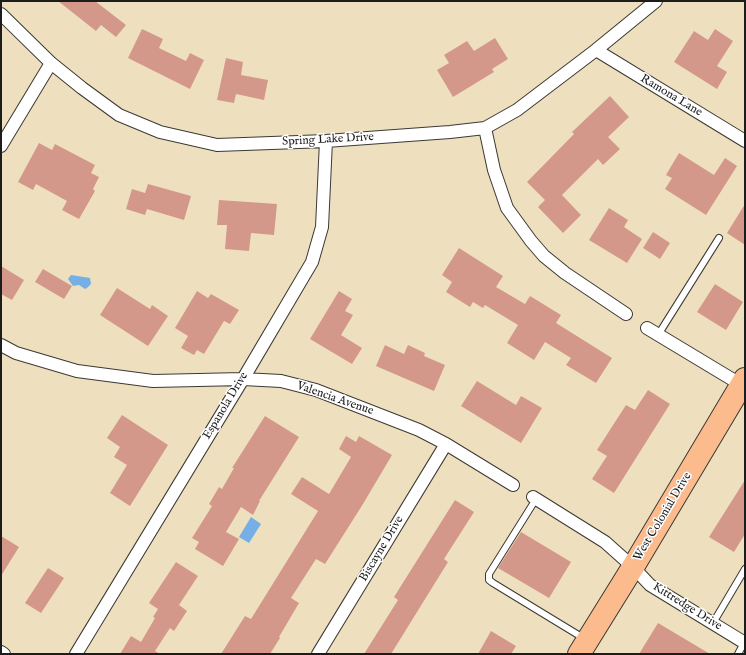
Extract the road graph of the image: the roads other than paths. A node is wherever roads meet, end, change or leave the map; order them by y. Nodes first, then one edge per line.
1 (656, 1) edge
2 (1, 14) edge
3 (596, 50) junction
4 (52, 63) junction
5 (485, 128) junction
6 (326, 141) junction
7 (745, 141) edge
8 (1, 146) edge
9 (719, 238) dead end
10 (626, 314) dead end
11 (647, 328) dead end
12 (658, 334) junction
13 (1, 345) edge
14 (243, 379) junction
15 (744, 383) edge
16 (446, 444) junction
17 (513, 485) dead end
18 (534, 498) joint
19 (633, 567) junction
20 (745, 569) edge
21 (713, 623) junction
22 (745, 643) edge
23 (583, 647) edge
24 (1, 652) edge
25 (4, 654) edge
26 (76, 654) edge
27 (318, 654) edge
28 (738, 654) edge

1 - 3 street, Spring Lake Drive
2 - 4 street, Spring Lake Drive
3 - 5 street, Spring Lake Drive
3 - 7 street, Ramona Lane
4 - 6 street, Spring Lake Drive
4 - 8 street
5 - 6 street, Spring Lake Drive
5 - 10 street
6 - 14 street, Espanola Drive
9 - 12 lane
11 - 12 street
12 - 15 street
13 - 14 street, Valencia Avenue
14 - 16 street, Valencia Avenue
14 - 26 street, Espanola Drive
15 - 19 highway, West Colonial Drive
16 - 17 street, Valencia Avenue
16 - 27 street, Biscayne Drive
18 - 19 street
18 - 23 lane
19 - 21 street, Kittredge Drive
19 - 23 highway, West Colonial Drive
20 - 21 lane
21 - 22 street, Kittredge Drive
22 - 28 lane
24 - 25 street

